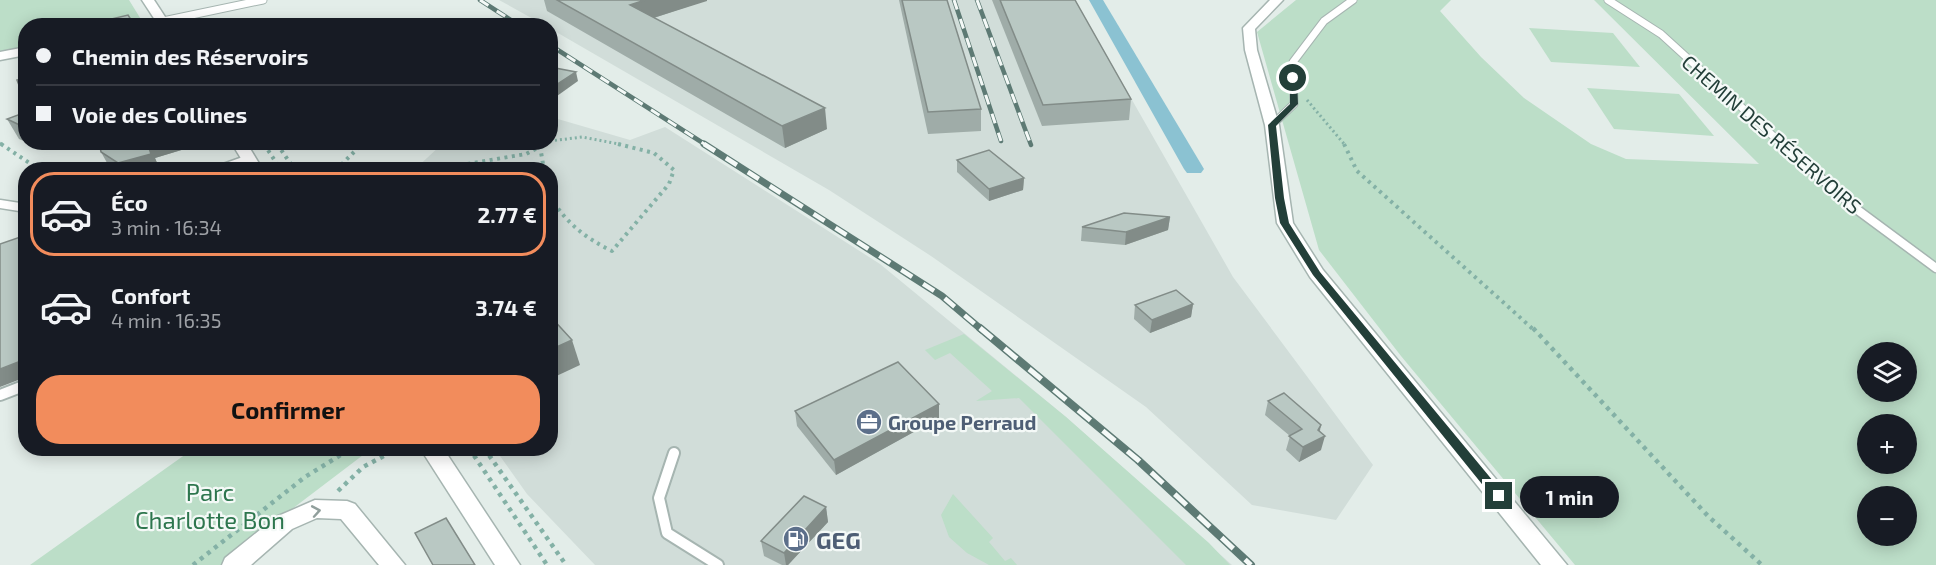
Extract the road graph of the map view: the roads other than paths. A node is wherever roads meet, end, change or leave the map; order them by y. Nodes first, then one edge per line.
1 (148, 0) edge
2 (263, 0) edge
3 (1277, 0) edge
4 (1353, 0) edge
5 (1608, 0) edge
6 (161, 18) edge
7 (186, 18) edge
8 (18, 53) edge
9 (0, 56) edge
10 (1272, 125) junction
11 (0, 204) edge
12 (18, 207) edge
13 (1936, 268) edge
14 (18, 388) edge
15 (0, 395) edge
16 (674, 453) dead end
17 (436, 456) edge
18 (234, 565) edge
19 (393, 565) edge
20 (508, 565) edge
21 (718, 565) edge
22 (1555, 565) edge

1 - 6 street
2 - 7 lane
3 - 10 street
4 - 10 lane
5 - 13 lane, CHEMIN DES RÉSERVOIRS
8 - 9 street
10 - 22 street
11 - 12 lane
14 - 15 lane
16 - 21 lane
17 - 20 street
18 -> 19 street

